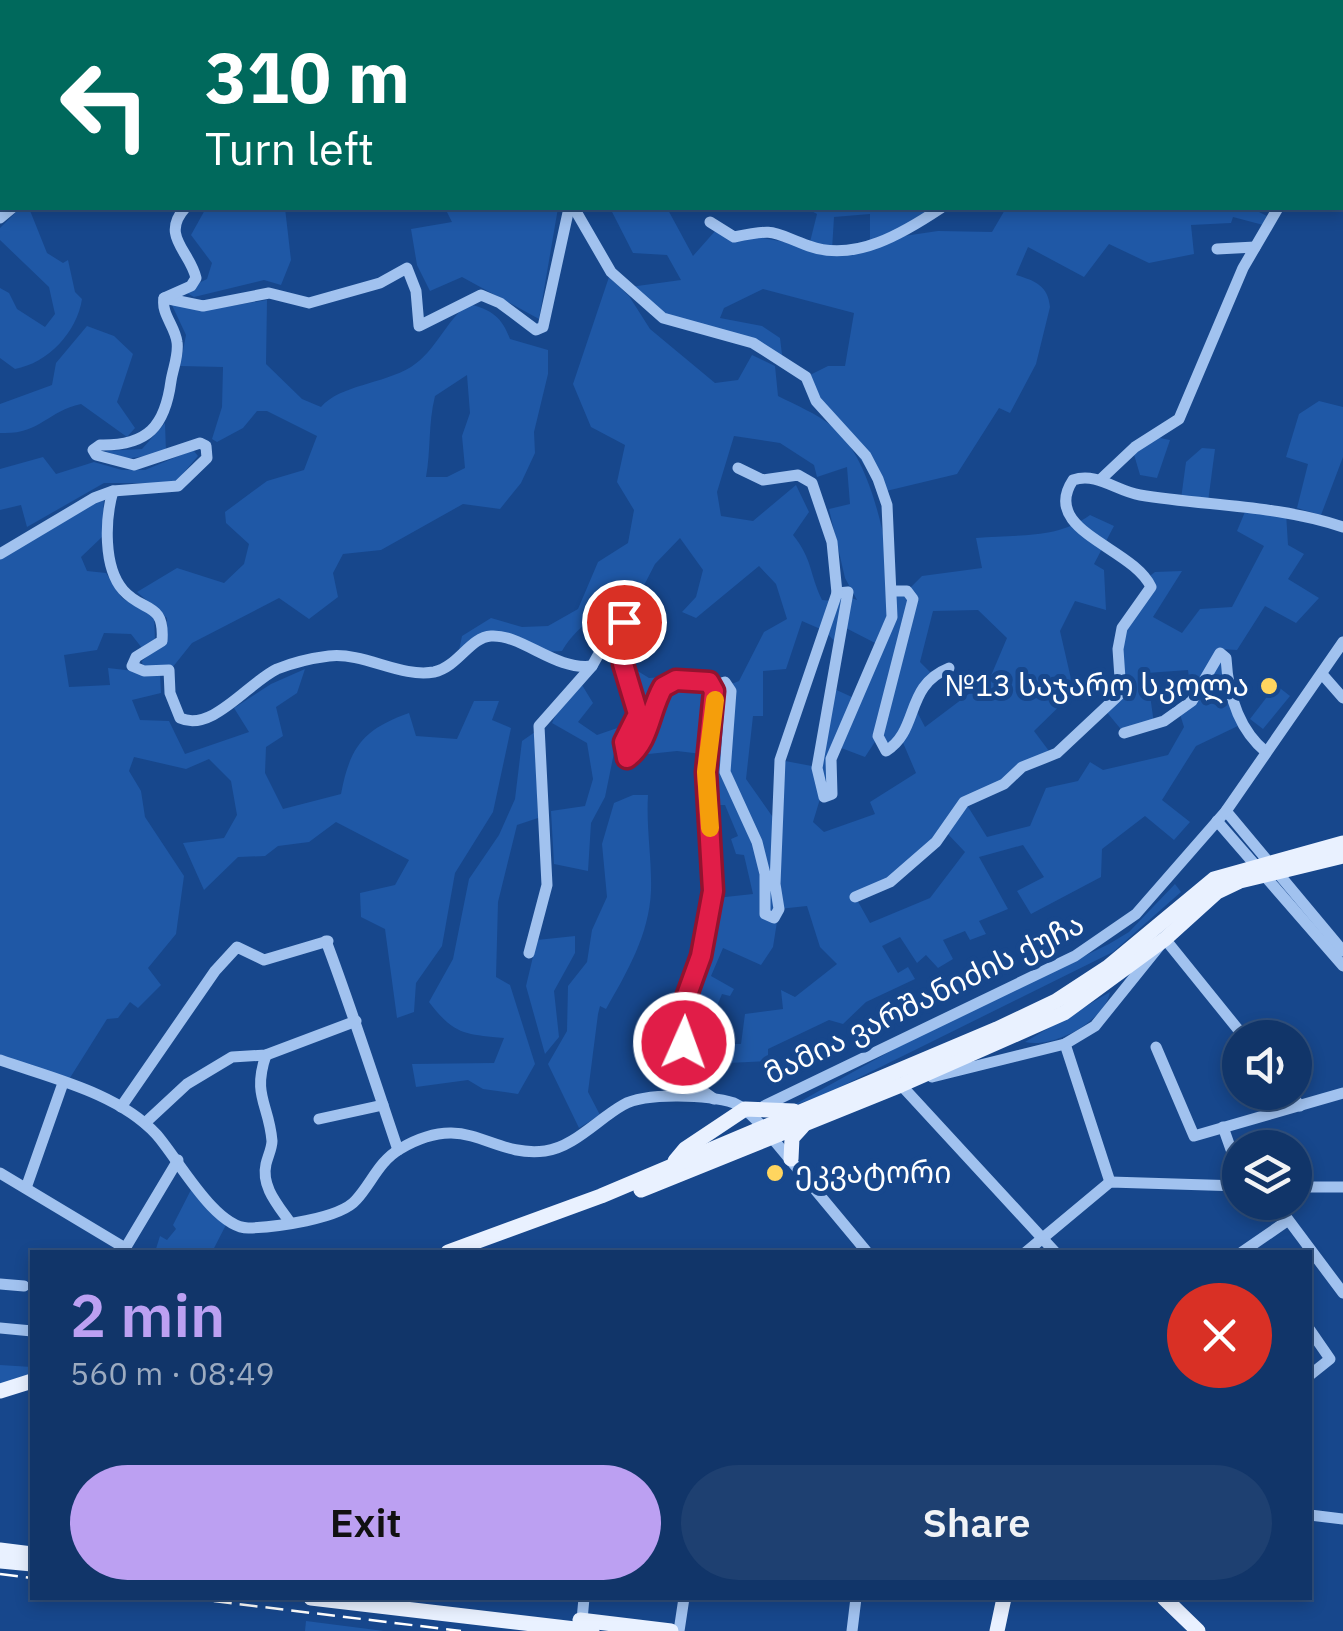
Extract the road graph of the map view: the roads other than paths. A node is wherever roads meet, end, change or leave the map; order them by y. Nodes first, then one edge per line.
1 (185, 210) edge
2 (571, 210) edge
3 (572, 210) edge
4 (938, 210) edge
5 (1277, 210) edge
6 (710, 222) dead end
7 (1255, 248) junction
8 (1217, 249) dead end
9 (164, 298) junction
10 (738, 468) dead end
11 (1100, 480) junction
12 (113, 491) junction
13 (1343, 527) edge
14 (0, 554) edge
15 (893, 591) junction
16 (837, 593) junction
17 (1343, 642) edge
18 (592, 666) junction
19 (950, 668) dead end
20 (1322, 674) junction
21 (714, 691) junction
22 (1343, 698) edge
23 (1124, 733) dead end
24 (1266, 752) junction
25 (1221, 816) junction
26 (1343, 843) edge
27 (1343, 856) edge
28 (1266, 870) junction
29 (1296, 870) junction
30 (1296, 896) junction
31 (855, 897) dead end
32 (1165, 939) junction
33 (1343, 951) edge
34 (529, 953) dead end
35 (1343, 966) edge
36 (1230, 1020) edge
37 (356, 1021) junction
38 (1065, 1044) junction
39 (1156, 1046) dead end
40 (266, 1055) junction
41 (0, 1060) edge
42 (63, 1083) junction
43 (901, 1085) junction
44 (1343, 1093) edge
45 (714, 1099) junction
46 (1312, 1102) edge
47 (383, 1105) junction
48 (122, 1107) junction
49 (745, 1109) junction
50 (1285, 1110) edge
51 (805, 1117) junction
52 (318, 1119) dead end
53 (144, 1123) junction
54 (1223, 1127) junction
55 (1224, 1130) edge
56 (768, 1132) junction
57 (398, 1150) junction
58 (791, 1159) junction
59 (178, 1160) junction
60 (672, 1165) junction
61 (0, 1173) edge
62 (1110, 1182) junction
63 (1222, 1185) edge
64 (1312, 1186) edge
65 (1343, 1187) edge
66 (26, 1188) junction
67 (289, 1221) junction
68 (1287, 1221) joint
69 (1042, 1238) junction
70 (124, 1250) edge
71 (453, 1250) edge
72 (483, 1250) edge
73 (865, 1250) edge
74 (1028, 1250) edge
75 (1053, 1250) edge
76 (1248, 1250) edge
77 (1310, 1250) edge
78 (1312, 1253) edge
79 (0, 1284) edge
80 (24, 1286) dead end
81 (1343, 1293) edge
82 (0, 1328) edge
83 (30, 1330) edge
84 (1312, 1333) edge
85 (1312, 1373) edge
86 (30, 1382) edge
87 (0, 1391) edge
88 (30, 1393) edge
89 (0, 1401) edge
90 (1312, 1515) edge
91 (1343, 1518) edge
92 (0, 1550) edge
93 (30, 1554) edge
94 (0, 1560) edge
95 (30, 1564) edge
96 (330, 1600) edge
97 (408, 1600) edge
98 (584, 1600) edge
99 (684, 1600) edge
100 (856, 1600) edge
101 (1004, 1600) edge
102 (1172, 1600) edge
103 (587, 1626) edge
104 (671, 1631) edge
105 (679, 1631) edge
106 (852, 1631) edge
107 (996, 1631) edge
108 (1198, 1631) edge

1 - 9 street
2 - 9 street
3 - 15 street
4 - 6 street
5 - 7 street
7 - 8 street
7 - 11 street
9 - 12 street
10 - 16 street
11 - 13 street
11 - 31 street
12 - 14 street
12 - 18 street
15 - 16 street
15 - 19 street
16 - 21 street
17 - 20 street, მამია ვარშანიძის ქუჩა
18 - 21 street
18 - 34 street
20 - 22 street
20 - 24 street, მამია ვარშანიძის ქუჩა
21 - 45 street
23 - 24 street
24 - 25 street, მამია ვარშანიძის ქუჩა
25 - 28 street
25 - 49 street, მამია ვარშანიძის ქუჩა
26 - 28 main road
27 - 29 main road
28 - 29 main road
28 - 30 street
28 - 32 main road
28 - 35 street
28 - 51 main road
29 - 30 street
30 - 33 street
32 - 36 street
32 - 38 street
32 - 43 main road
37 - 40 street
37 - 47 street
37 - 48 street
38 - 43 street
38 - 62 street
39 - 54 street
40 - 53 street
40 - 67 street
41 - 42 street
42 - 48 street
42 - 66 street
43 - 51 main road
43 - 69 street
44 - 46 street
45 - 49 street
45 - 57 street
47 - 52 street
47 - 57 street
48 - 53 street
49 - 51 main road
49 - 56 street
49 - 60 main road
50 - 54 street
51 - 56 main road
51 - 58 main road
53 - 59 street
54 - 55 street
56 - 58 street
56 - 60 main road
56 - 72 main road
57 - 67 street
58 - 73 street
59 - 67 street
59 - 70 street
60 - 71 main road
61 - 66 street
62 - 63 street
62 - 69 street
64 - 65 street
66 - 70 street
68 - 76 street
68 - 77 street
69 - 74 street
69 - 75 street
78 - 81 street
79 - 80 street
82 - 83 street
84 - 85 street
86 - 87 main road
88 - 89 main road
90 - 91 street
92 - 93 main road
94 - 95 main road
96 - 103 main road
97 - 103 main road
98 - 103 street
99 - 105 street
100 - 106 street
101 - 107 main road
102 - 108 main road
103 - 104 main road

